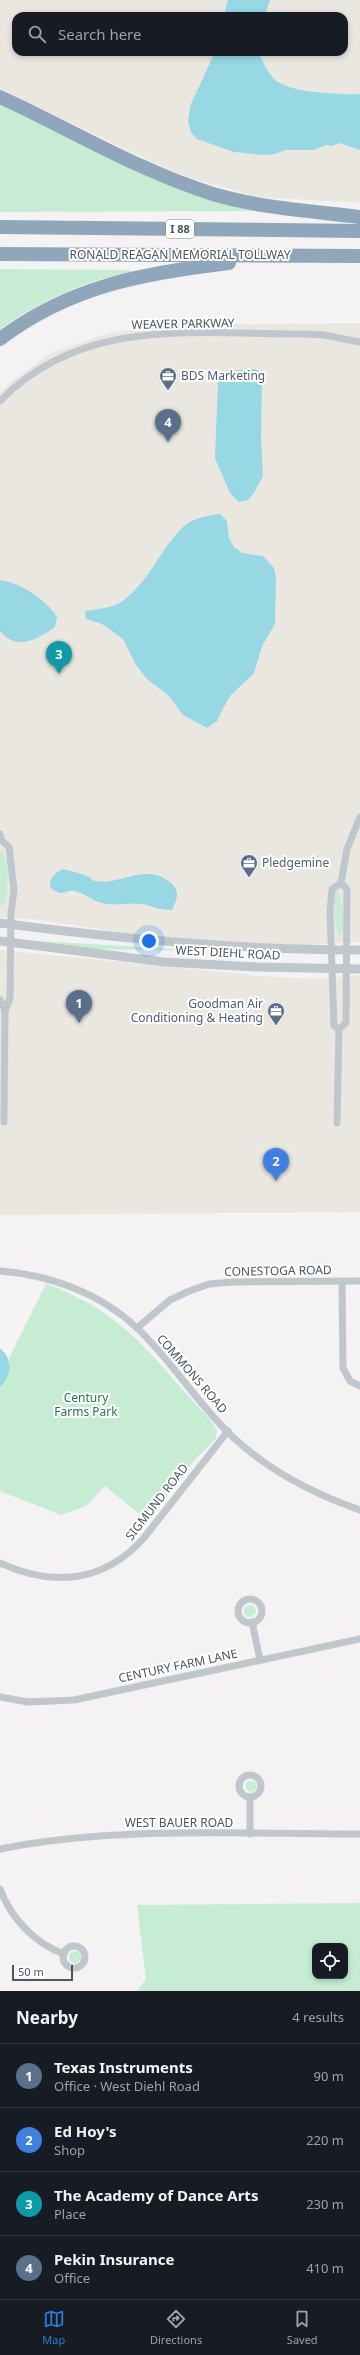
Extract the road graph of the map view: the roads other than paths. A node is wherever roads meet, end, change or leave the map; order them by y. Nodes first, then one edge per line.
1 (0, 97) edge
2 (360, 217) edge
3 (0, 228) edge
4 (360, 231) edge
5 (0, 254) edge
6 (287, 256) junction
7 (360, 256) edge
8 (0, 340) edge
9 (360, 342) edge
10 (0, 402) edge
11 (360, 817) edge
12 (0, 839) edge
13 (341, 883) junction
14 (0, 923) edge
15 (10, 924) junction
16 (0, 941) edge
17 (11, 943) junction
18 (332, 950) junction
19 (347, 950) junction
20 (360, 950) edge
21 (332, 969) junction
22 (346, 969) junction
23 (360, 969) edge
24 (0, 1000) edge
25 (5, 1010) junction
26 (339, 1029) junction
27 (4, 1122) dead end
28 (337, 1123) dead end
29 (0, 1270) edge
30 (342, 1281) junction
31 (360, 1281) edge
32 (137, 1328) junction
33 (360, 1386) edge
34 (228, 1431) junction
35 (360, 1510) edge
36 (0, 1563) edge
37 (252, 1622) dead end
38 (360, 1639) edge
39 (260, 1660) junction
40 (0, 1697) edge
41 (250, 1797) dead end
42 (250, 1834) junction
43 (360, 1834) edge
44 (0, 1849) edge
45 (0, 1889) edge
46 (64, 1954) dead end

1 - 2 highway
3 - 4 highway, RONALD REAGAN MEMORIAL TOLLWAY / I 88
5 - 6 highway, RONALD REAGAN MEMORIAL TOLLWAY / I 88
6 - 7 highway, RONALD REAGAN MEMORIAL TOLLWAY / I 88
6 - 8 highway
9 - 10 street, WEAVER PARKWAY
11 - 13 street
12 - 15 street
13 - 18 street
13 - 19 street
14 - 15 street, WEST DIEHL ROAD
15 - 17 street
15 - 18 street, WEST DIEHL ROAD
16 - 17 street, WEST DIEHL ROAD
17 - 21 street, WEST DIEHL ROAD
17 - 25 street
18 - 19 street, WEST DIEHL ROAD
18 - 21 street
19 - 20 street, WEST DIEHL ROAD
19 - 22 street
21 - 22 street, WEST DIEHL ROAD
21 - 26 street
22 - 23 street, WEST DIEHL ROAD
22 - 26 street
24 - 25 street
25 - 27 street
26 - 28 street
29 - 32 street, COMMONS ROAD
30 - 31 street, CONESTOGA ROAD
30 - 32 street, CONESTOGA ROAD
30 - 33 street
32 - 34 street, COMMONS ROAD
34 - 35 street, COMMONS ROAD
34 - 36 street, SIGMUND ROAD
37 - 39 street
38 - 39 street, CENTURY FARM LANE
39 - 40 street, CENTURY FARM LANE
41 - 42 street
42 - 43 street, WEST BAUER ROAD
42 - 44 street, WEST BAUER ROAD
45 - 46 street

